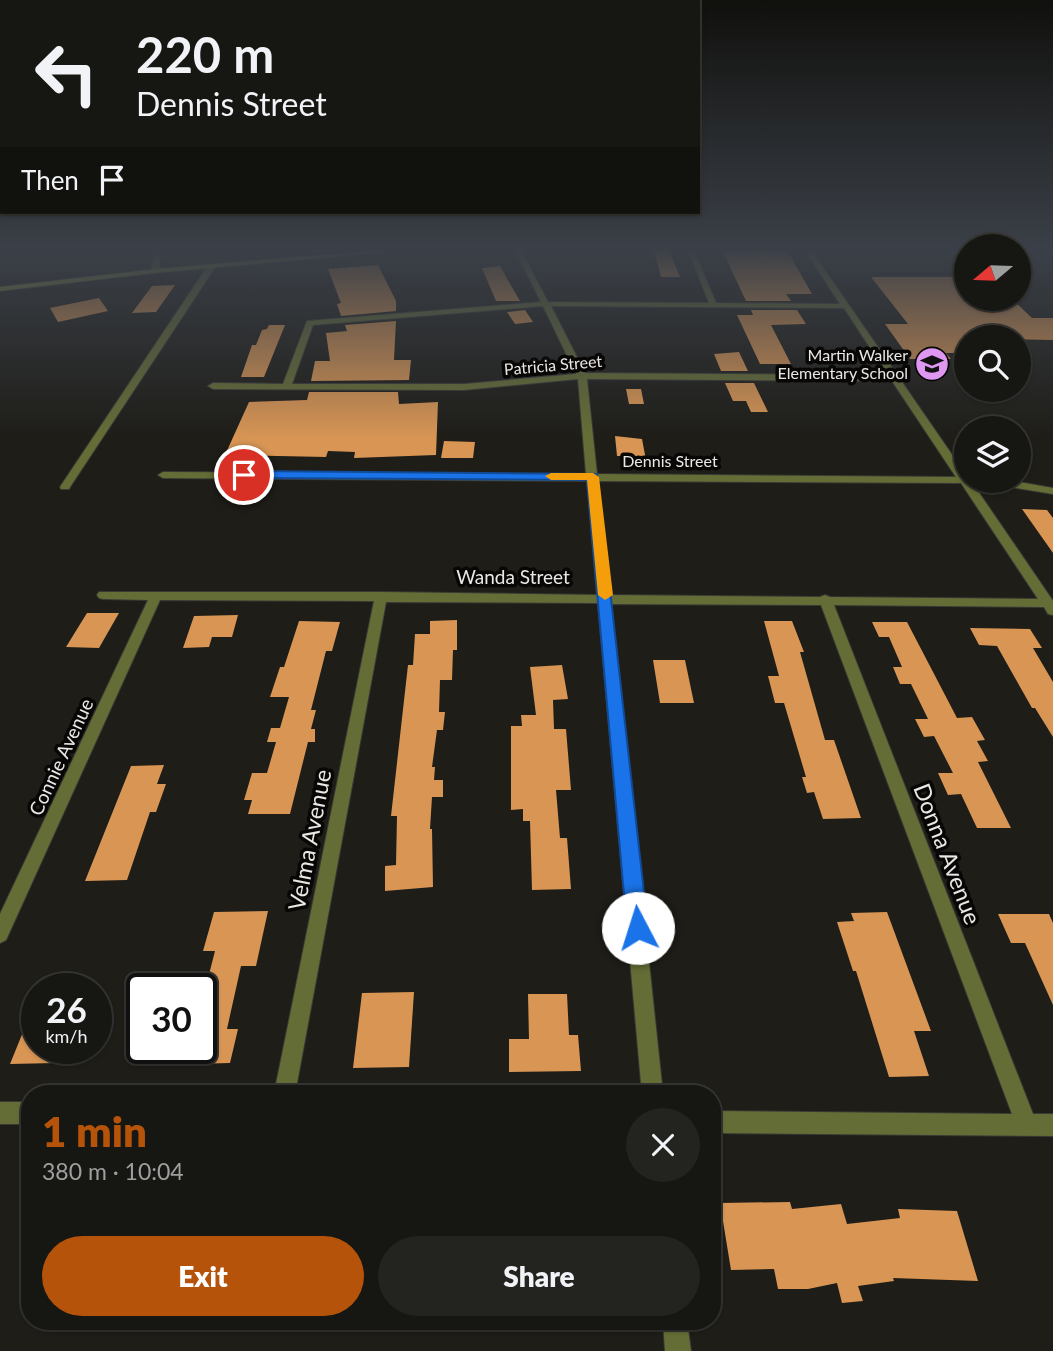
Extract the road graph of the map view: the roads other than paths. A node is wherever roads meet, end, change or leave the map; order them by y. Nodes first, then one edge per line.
1 (181, 313) edge
2 (433, 313) edge
3 (549, 313) edge
4 (852, 313) edge
5 (582, 376) junction
6 (897, 378) junction
7 (213, 386) dead end
8 (286, 387) junction
9 (954, 463) edge
10 (163, 475) dead end
11 (593, 477) junction
12 (954, 479) edge
13 (65, 487) dead end
14 (1031, 487) edge
15 (1053, 491) edge
16 (974, 493) edge
17 (103, 595) dead end
18 (156, 595) junction
19 (381, 596) junction
20 (606, 597) junction
21 (825, 600) junction
22 (1050, 607) edge
23 (0, 934) edge
24 (286, 1085) edge
25 (652, 1085) edge
26 (0, 1113) edge
27 (21, 1113) edge
28 (721, 1122) edge
29 (1027, 1125) junction
30 (1053, 1125) edge
31 (676, 1330) edge
32 (678, 1351) edge

1 - 13 street
2 - 8 street
3 - 5 street
4 - 6 street
5 - 6 street, Patricia Street
5 - 8 street, Patricia Street
5 - 11 street
6 - 9 street
7 - 8 street, Patricia Street
10 - 11 street, Dennis Street
11 - 12 street, Dennis Street
11 - 20 street
14 - 15 street
16 - 22 street
17 - 18 street, Wanda Street
18 - 19 street, Wanda Street
18 - 23 street, Connie Avenue
19 - 20 street, Wanda Street
19 - 24 street, Velma Avenue
20 - 21 street, Wanda Street
20 - 25 street
21 - 22 street, Wanda Street
21 - 29 street, Donna Avenue
26 - 27 street
28 - 29 street
29 - 30 street
31 - 32 street

